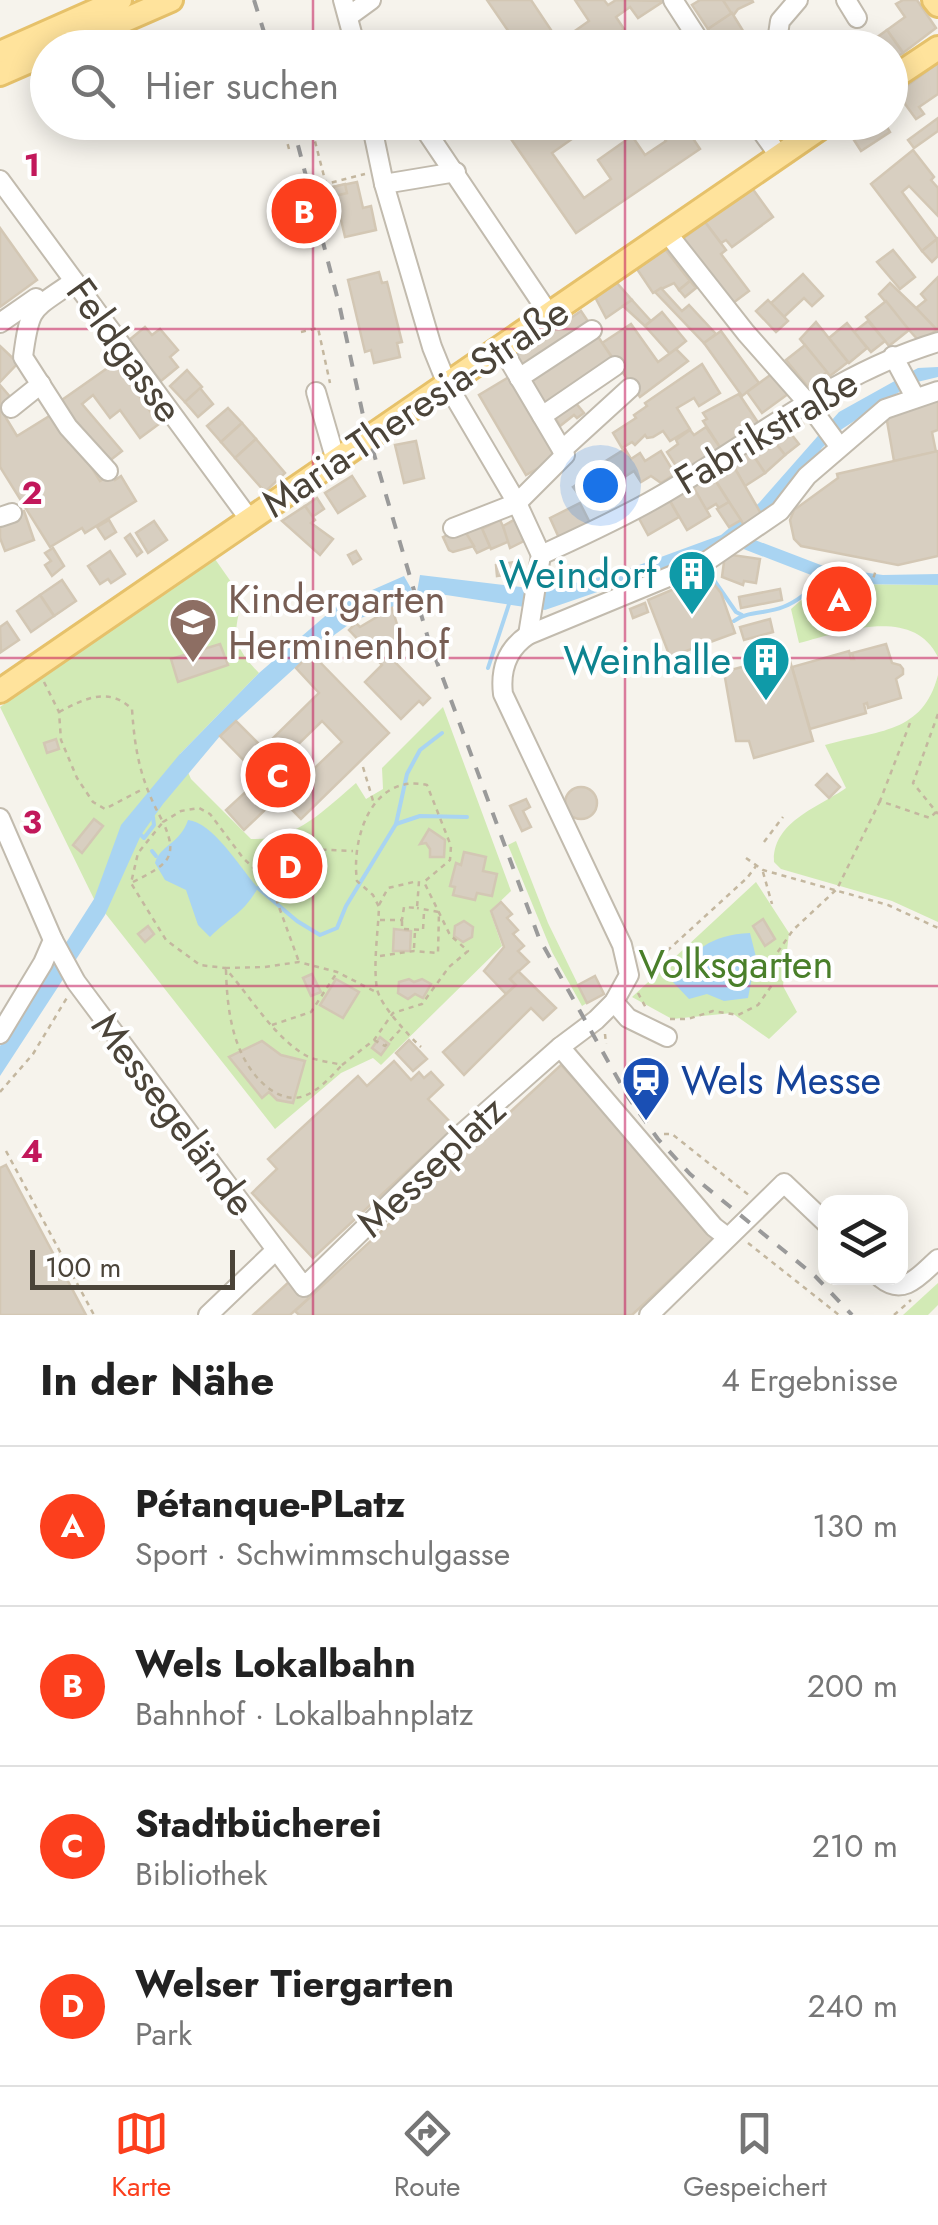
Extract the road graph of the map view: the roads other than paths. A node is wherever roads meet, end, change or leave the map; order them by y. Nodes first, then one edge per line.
1 (120, 0) edge
2 (171, 0) edge
3 (371, 0) edge
4 (798, 0) edge
5 (846, 0) edge
6 (679, 2) edge
7 (348, 14) edge
8 (857, 18) dead end
9 (51, 30) edge
10 (102, 30) edge
11 (694, 30) edge
12 (779, 30) edge
13 (30, 39) edge
14 (938, 48) edge
15 (0, 52) edge
16 (30, 61) edge
17 (908, 68) edge
18 (0, 74) edge
19 (375, 140) edge
20 (433, 140) edge
21 (768, 140) edge
22 (803, 140) edge
23 (780, 156) junction
24 (456, 172) junction
25 (382, 177) junction
26 (0, 180) edge
27 (668, 234) junction
28 (72, 278) junction
29 (549, 314) junction
30 (0, 324) edge
31 (592, 330) dead end
32 (938, 342) edge
33 (504, 345) junction
34 (895, 360) junction
35 (615, 366) dead end
36 (519, 378) junction
37 (40, 384) junction
38 (447, 384) junction
39 (630, 388) dead end
40 (912, 391) junction
41 (938, 391) edge
42 (316, 392) road end
43 (806, 402) junction
44 (11, 408) dead end
45 (542, 416) junction
46 (837, 443) junction
47 (562, 450) junction
48 (336, 461) junction
49 (108, 471) dead end
50 (517, 503) junction
51 (250, 520) junction
52 (453, 528) dead end
53 (541, 555) junction
54 (528, 635) junction
55 (0, 691) edge
56 (0, 818) edge
57 (54, 943) junction
58 (614, 1002) junction
59 (0, 1034) edge
60 (666, 1037) dead end
61 (560, 1046) junction
62 (818, 1215) edge
63 (727, 1237) junction
64 (276, 1250) junction
65 (938, 1259) edge
66 (894, 1285) edge
67 (304, 1288) joint
68 (208, 1315) edge
69 (649, 1315) edge

1 - 9 main road
2 - 10 main road
3 - 7 street
4 - 12 street
5 - 8 street
6 - 11 street
13 - 15 main road
14 - 17 main road
16 - 18 main road
19 - 25 street
20 - 24 street
21 - 23 street
22 - 23 main road, Maria-Theresia-Straße
23 - 27 main road, Maria-Theresia-Straße
24 - 25 street
24 - 29 street
25 - 38 street
26 - 28 street, Feldgasse
27 - 29 main road, Maria-Theresia-Straße
27 - 43 street
28 - 30 street
28 - 37 street
28 - 51 street, Feldgasse
29 - 33 main road, Maria-Theresia-Straße
31 - 36 street
32 - 34 street, Fabrikstraße
33 - 36 street
33 - 38 main road, Maria-Theresia-Straße
34 - 40 street
34 - 43 street, Fabrikstraße
35 - 45 street
36 - 45 street
37 - 44 street
37 - 49 street
38 - 48 main road, Maria-Theresia-Straße
38 - 50 street
39 - 47 street
40 - 41 street
40 - 46 street
42 - 48 street
43 - 46 street
43 - 53 street, Fabrikstraße
45 - 47 street
46 - 54 street
47 - 50 street
48 - 51 main road, Maria-Theresia-Straße
50 - 52 street
50 - 53 street
51 - 55 main road, Maria-Theresia-Straße
53 - 54 street
54 - 58 street
56 - 57 street, Messegelände
57 - 59 street
57 - 64 street, Messegelände
58 - 60 street
58 - 61 street, Messeplatz
61 - 63 street
61 - 67 street, Messeplatz
62 - 63 street
63 - 69 street
64 - 67 street, Messegelände
64 - 68 street, Messegelände
65 - 66 street

